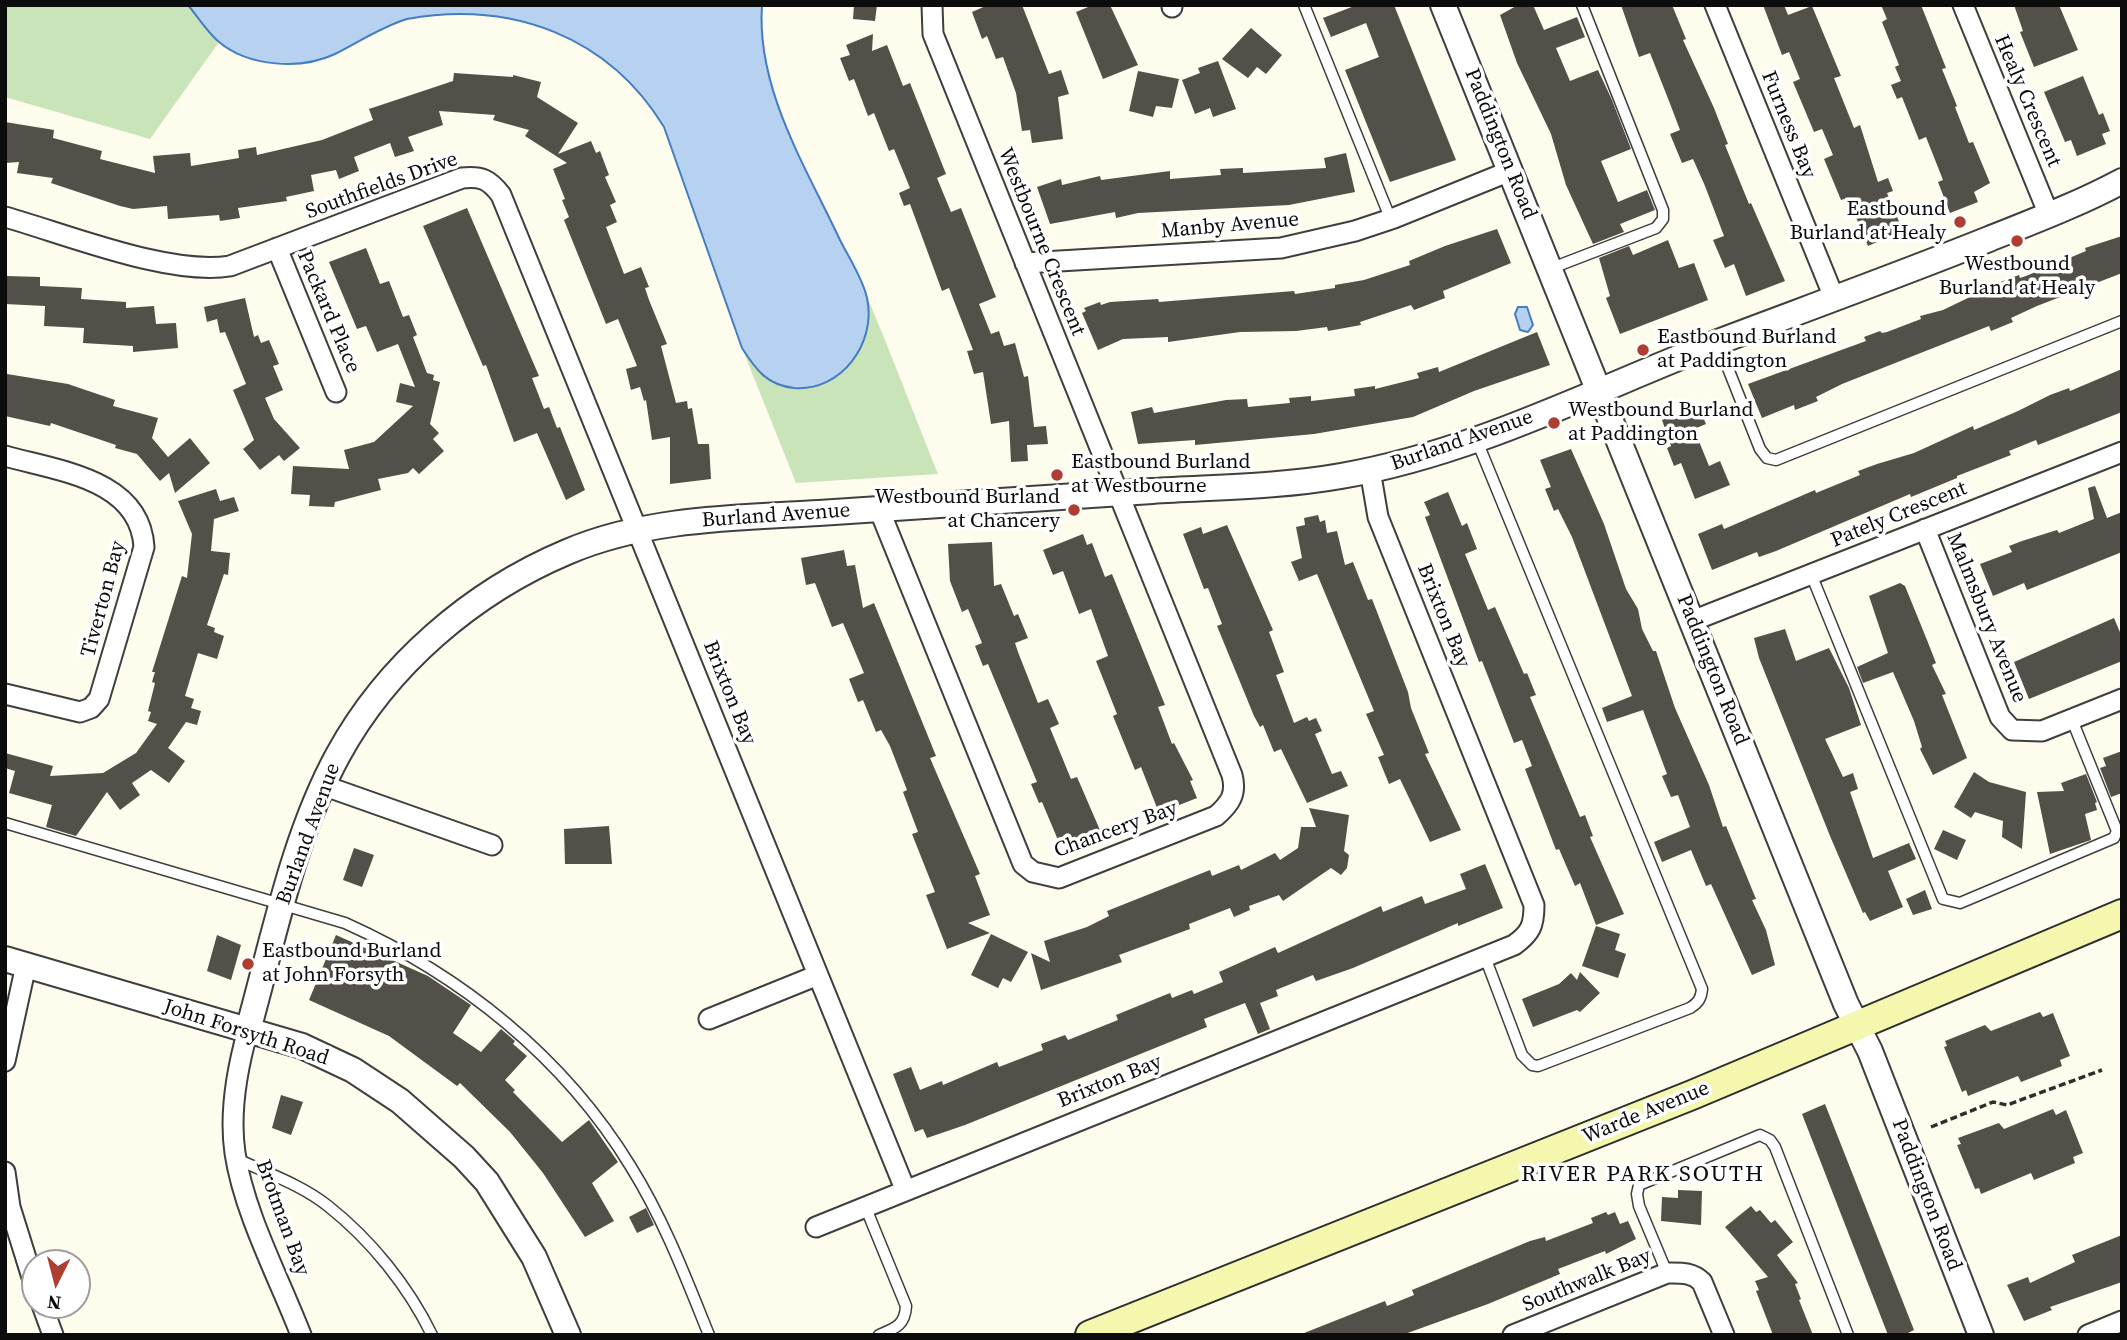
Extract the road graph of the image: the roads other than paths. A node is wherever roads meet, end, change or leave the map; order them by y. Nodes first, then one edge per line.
1 (932, 5) edge
2 (1304, 5) edge
3 (1443, 5) edge
4 (1582, 5) edge
5 (1714, 5) edge
6 (1963, 5) edge
7 (1510, 171) junction
8 (2122, 181) edge
9 (2049, 215) junction
10 (5, 216) edge
11 (1391, 219) junction
12 (277, 248) junction
13 (1026, 263) junction
14 (1550, 269) junction
15 (1835, 300) junction
16 (2122, 321) edge
17 (1718, 342) junction
18 (1599, 391) junction
19 (337, 392) dead end
20 (1477, 440) junction
21 (2122, 452) edge
22 (5, 456) edge
23 (1370, 470) junction
24 (1118, 493) junction
25 (879, 509) junction
26 (1925, 529) junction
27 (639, 531) junction
28 (1811, 574) junction
29 (1692, 621) junction
30 (5, 694) edge
31 (2122, 699) edge
32 (2072, 720) junction
33 (325, 786) junction
34 (5, 823) edge
35 (492, 845) dead end
36 (283, 905) junction
37 (2122, 915) edge
38 (1485, 957) junction
39 (15, 962) edge
40 (818, 975) junction
41 (709, 1019) dead end
42 (1857, 1027) junction
43 (248, 1030) junction
44 (5, 1061) edge
45 (237, 1158) junction
46 (5, 1172) edge
47 (905, 1189) junction
48 (865, 1206) junction
49 (816, 1227) dead end
50 (23, 1249) edge
51 (1667, 1273) junction
52 (2122, 1321) edge
53 (301, 1335) edge
54 (432, 1335) edge
55 (568, 1335) edge
56 (709, 1335) edge
57 (879, 1335) edge
58 (1090, 1335) edge
59 (1513, 1335) edge
60 (1724, 1335) edge
61 (1848, 1335) edge
62 (1981, 1335) edge
63 (2088, 1335) edge

1 - 13 street, Westbourne Crescent
2 - 11 lane
3 - 7 street, Paddington Road
4 - 14 lane
5 - 15 street, Furness Bay
6 - 9 street, Healy Crescent
7 - 11 street, Manby Avenue
7 - 14 street, Paddington Road
8 - 9 street, Burland Avenue
9 - 15 street, Burland Avenue
10 - 12 street, Southfields Drive
11 - 13 street, Manby Avenue
12 - 19 street, Packard Place
12 - 27 street, Southfields Drive
13 - 24 street, Westbourne Crescent
14 - 18 street, Paddington Road
15 - 17 street, Burland Avenue
16 - 17 lane
17 - 18 street, Burland Avenue
18 - 20 street, Burland Avenue
18 - 29 street, Paddington Road
20 - 23 street, Burland Avenue
20 - 38 lane
21 - 26 street, Pately Crescent
22 - 30 street, Tiverton Bay
23 - 24 street, Burland Avenue
23 - 38 street, Brixton Bay
24 - 25 street, Burland Avenue
24 - 25 street, Chancery Bay
25 - 27 street, Burland Avenue
26 - 28 street, Pately Crescent
26 - 32 street, Malmsbury Avenue
27 - 33 street, Burland Avenue
27 - 40 street, Brixton Bay
28 - 29 street, Pately Crescent
28 - 32 lane
29 - 42 street, Paddington Road
31 - 32 street, Malmsbury Avenue
33 - 35 street
33 - 36 street, Burland Avenue
34 - 36 lane
36 - 43 street, Burland Avenue
36 - 56 lane
37 - 42 main road, Warde Avenue
38 - 47 street, Brixton Bay
39 - 43 street, John Forsyth Road
39 - 44 street
40 - 41 street
40 - 47 street, Brixton Bay
42 - 58 main road, Warde Avenue
42 - 62 street, Paddington Road
43 - 45 street, Brotman Bay
43 - 55 street, John Forsyth Road
45 - 53 street, Brotman Bay
45 - 54 lane
46 - 50 street
47 - 48 street
48 - 49 street
48 - 57 lane
51 - 59 street, Southwalk Bay
51 - 60 street, Southwalk Bay
51 - 61 lane
52 - 63 street

